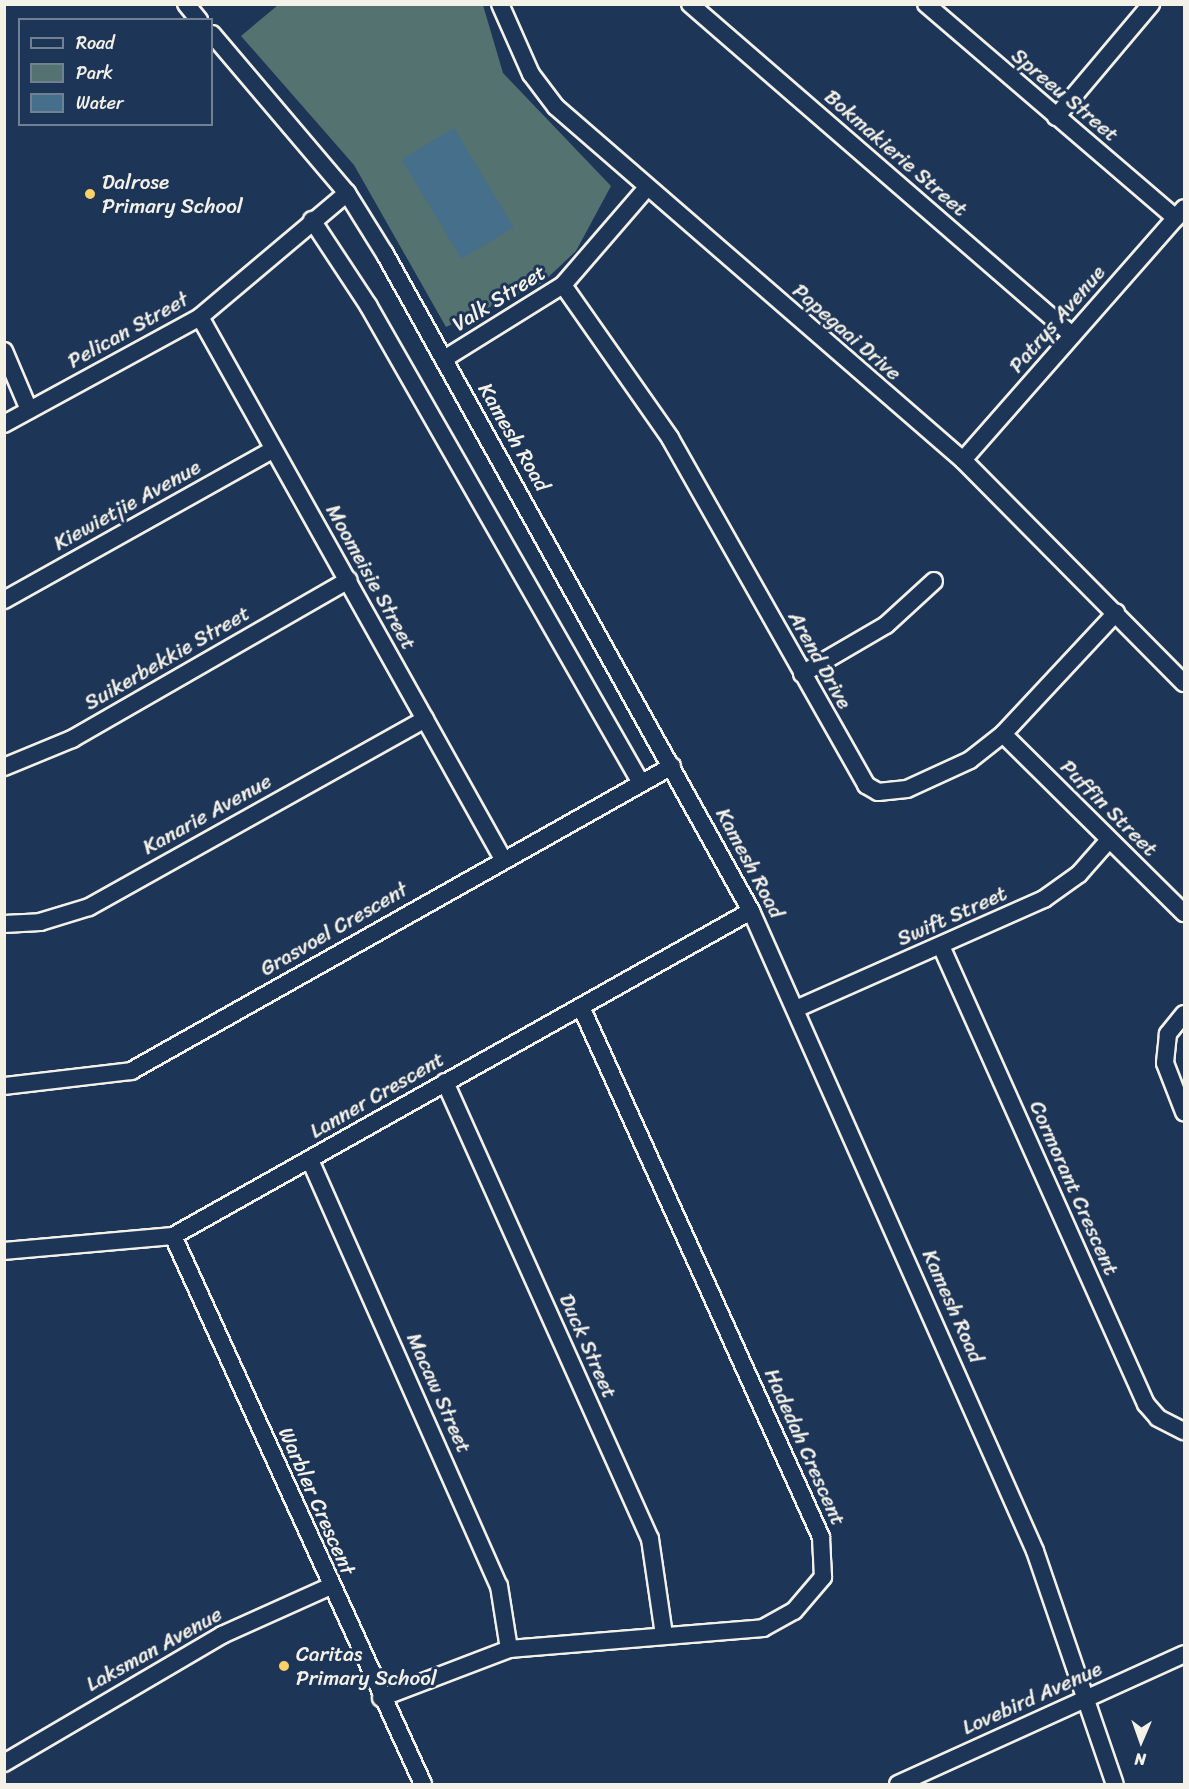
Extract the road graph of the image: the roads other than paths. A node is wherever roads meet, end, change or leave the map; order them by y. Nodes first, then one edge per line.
1 (186, 4) edge
2 (500, 4) edge
3 (690, 4) edge
4 (926, 4) edge
5 (1151, 4) edge
6 (197, 18) edge
7 (213, 35) edge
8 (1056, 117) junction
9 (646, 189) junction
10 (346, 193) junction
11 (1180, 213) edge
12 (312, 220) junction
13 (563, 285) junction
14 (200, 317) junction
15 (1072, 334) junction
16 (4, 351) edge
17 (444, 359) junction
18 (29, 410) junction
19 (4, 424) edge
20 (272, 450) junction
21 (963, 460) junction
22 (349, 580) junction
23 (933, 581) dead end
24 (4, 600) edge
25 (1116, 613) junction
26 (802, 674) junction
27 (1185, 683) edge
28 (424, 719) junction
29 (1004, 734) junction
30 (672, 766) junction
31 (4, 767) edge
32 (641, 783) junction
33 (1108, 840) junction
34 (503, 859) junction
35 (751, 911) junction
36 (1185, 913) edge
37 (4, 924) edge
38 (941, 946) junction
39 (581, 1007) junction
40 (798, 1008) junction
41 (1185, 1014) edge
42 (445, 1082) junction
43 (4, 1086) edge
44 (1185, 1112) edge
45 (310, 1160) junction
46 (173, 1236) junction
47 (4, 1251) edge
48 (1185, 1431) edge
49 (331, 1586) junction
50 (664, 1635) junction
51 (510, 1649) junction
52 (1185, 1654) edge
53 (381, 1698) junction
54 (1085, 1699) junction
55 (4, 1762) edge
56 (423, 1785) edge
57 (898, 1785) edge
58 (1115, 1785) edge

1 - 6 street
2 - 9 street, Papegaai Drive
3 - 15 street, Bokmakierie Street
4 - 8 street, Spreeu Street
5 - 8 street
7 - 10 street, Kamesh Road
8 - 11 street, Spreeu Street
9 - 13 street, Valk Street
9 - 21 street, Papegaai Drive
10 - 12 street, Pelican Street
10 - 17 street, Kamesh Road
11 - 15 street, Patrys Avenue
12 - 14 street, Pelican Street
12 - 32 street
13 - 17 street, Valk Street
13 - 26 street, Arend Drive
14 - 18 street, Pelican Street
14 - 20 street, Moomeisie Street
15 - 21 street, Patrys Avenue
16 - 18 street
17 - 30 street, Kamesh Road
18 - 19 street, Pelican Street
20 - 22 street, Moomeisie Street
20 - 24 street, Kiewietjie Avenue
21 - 25 street, Papegaai Drive
22 - 28 street, Moomeisie Street
22 - 31 street, Suikerbekkie Street
23 - 26 street
25 - 27 street, Papegaai Drive
25 - 29 street, Arend Drive
26 - 29 street, Arend Drive
28 - 34 street, Moomeisie Street
28 - 37 street, Kanarie Avenue
29 - 33 street, Puffin Street
30 - 32 street, Grasvoel Crescent
30 - 35 street, Kamesh Road
32 - 34 street, Grasvoel Crescent
33 - 36 street, Puffin Street
33 - 38 street, Swift Street
34 - 43 street, Grasvoel Crescent
35 - 39 street, Lanner Crescent
35 - 40 street, Kamesh Road
38 - 40 street, Swift Street
38 - 48 street, Cormorant Crescent
39 - 42 street, Lanner Crescent
39 - 50 street, Hadedah Crescent
40 - 54 street, Kamesh Road
41 - 44 street
42 - 45 street, Lanner Crescent
42 - 50 street, Duck Street
45 - 46 street, Lanner Crescent
45 - 51 street, Macaw Street
46 - 47 street, Lanner Crescent
46 - 49 street, Warbler Crescent
49 - 53 street, Warbler Crescent
49 - 55 street, Laksman Avenue
50 - 51 street, Hadedah Crescent
51 - 53 street, Hadedah Crescent
52 - 54 street, Lovebird Avenue
53 - 56 street, Warbler Crescent
54 - 57 street, Lovebird Avenue
54 - 58 street, Kamesh Road

